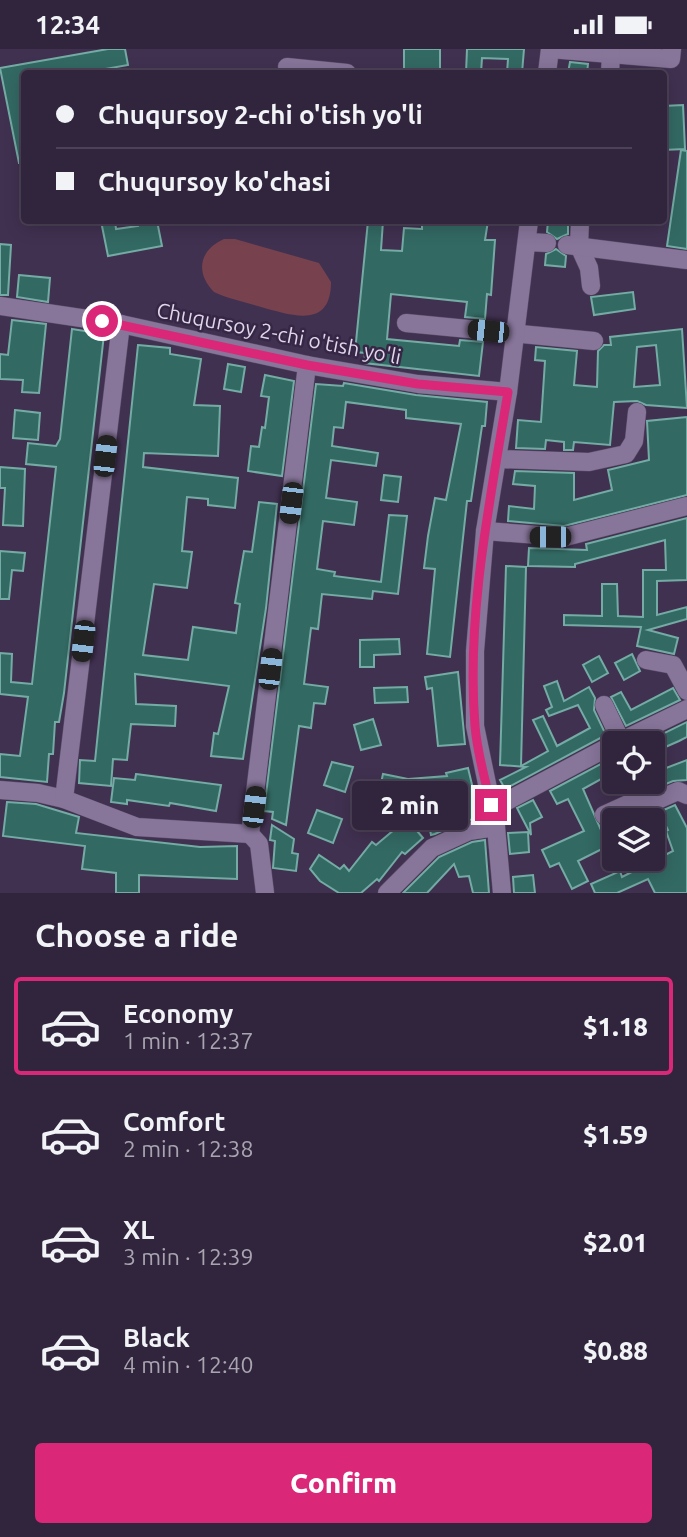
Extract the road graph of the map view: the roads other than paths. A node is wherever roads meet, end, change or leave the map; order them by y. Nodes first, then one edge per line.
1 (550, 49) edge
2 (673, 49) edge
3 (641, 53) edge
4 (611, 54) junction
5 (287, 67) dead end
6 (317, 70) edge
7 (547, 70) edge
8 (610, 70) edge
9 (529, 224) edge
10 (579, 224) edge
11 (527, 242) junction
12 (547, 243) dead end
13 (573, 245) junction
14 (687, 260) edge
15 (591, 286) dead end
16 (0, 306) edge
17 (406, 323) dead end
18 (121, 324) junction
19 (516, 334) junction
20 (594, 341) dead end
21 (307, 365) junction
22 (508, 392) junction
23 (637, 412) dead end
24 (497, 459) junction
25 (687, 506) edge
26 (485, 531) junction
27 (646, 660) dead end
28 (687, 691) edge
29 (604, 705) dead end
30 (687, 709) edge
31 (613, 731) edge
32 (642, 731) edge
33 (602, 751) edge
34 (0, 790) edge
35 (687, 795) edge
36 (64, 799) junction
37 (491, 805) junction
38 (619, 808) edge
39 (496, 827) junction
40 (250, 834) junction
41 (265, 893) edge
42 (387, 893) edge
43 (502, 893) edge

1 - 4 street
1 - 7 street
2 - 3 street
3 - 4 street
4 - 8 street
5 - 6 street
9 - 11 street
10 - 13 street
11 - 12 street
11 - 19 street
13 - 14 street
13 - 15 street
16 - 18 street, Chuqursoy 2-chi o'tish yo'li
17 - 19 street
18 - 21 street, Chuqursoy 2-chi o'tish yo'li
18 - 36 street
19 - 20 street
19 - 22 street
21 - 22 street, Chuqursoy 2-chi o'tish yo'li
21 - 40 street
22 - 24 street
23 - 24 street
24 - 26 street
25 - 26 street
26 - 37 street
27 - 28 street
29 - 31 street
30 - 32 street
33 - 37 street
34 - 36 street
35 - 38 street
36 - 40 street
37 - 39 street
39 - 42 street
39 - 43 street
40 - 41 street

